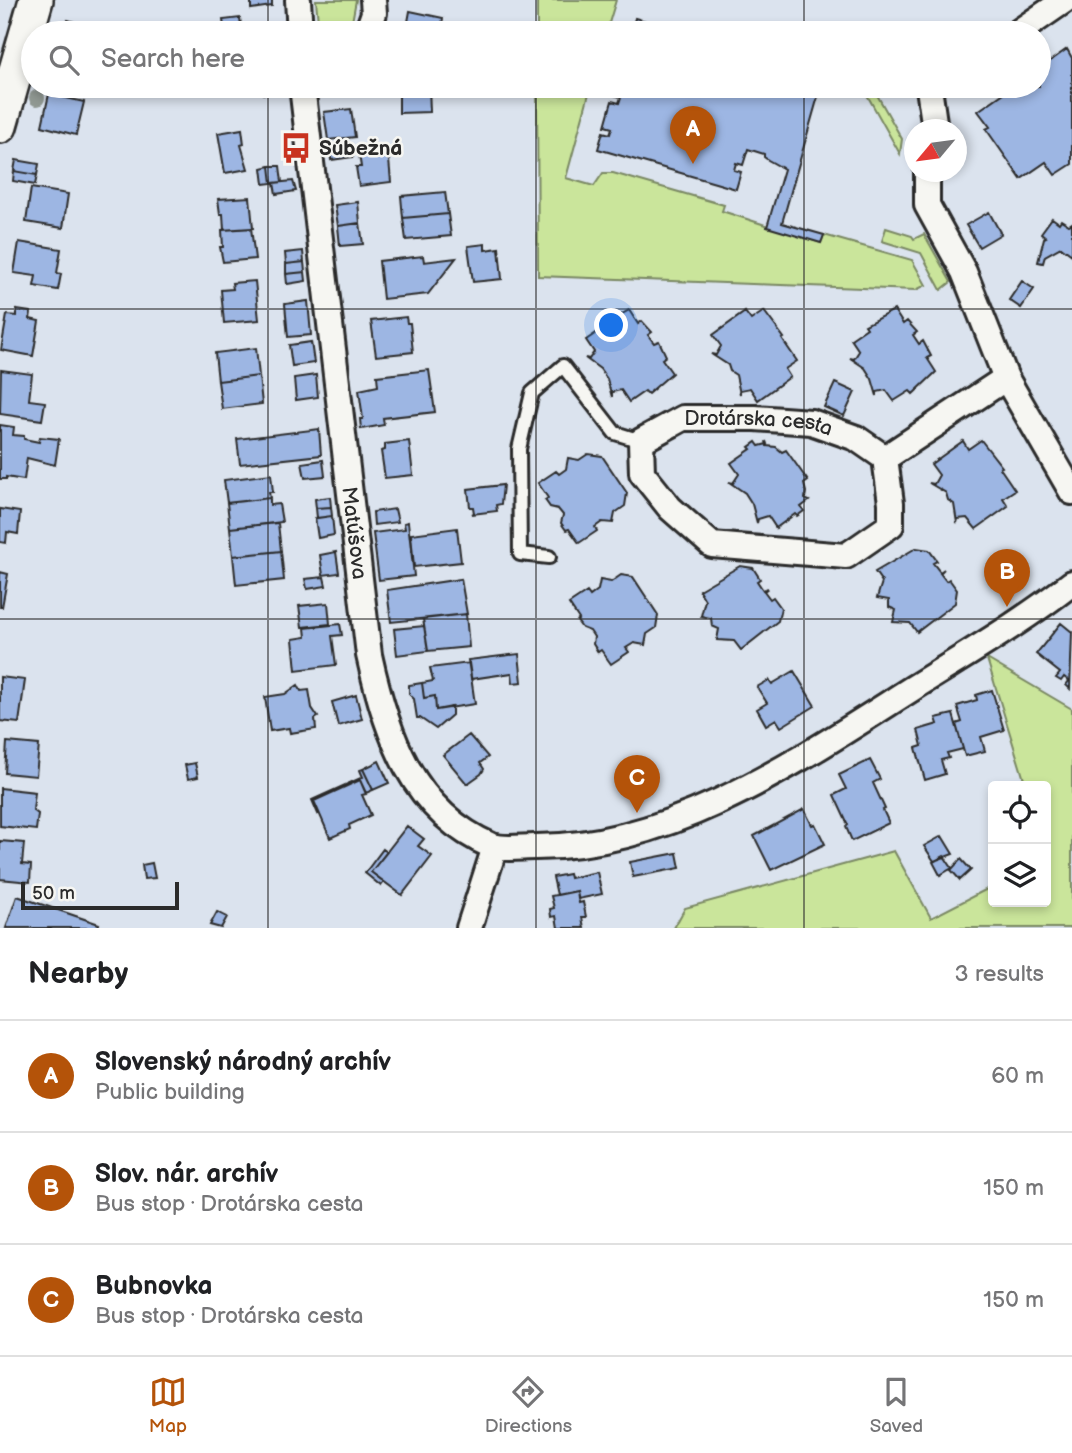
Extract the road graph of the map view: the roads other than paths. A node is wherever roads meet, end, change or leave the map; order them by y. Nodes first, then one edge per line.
1 (36, 0) edge
2 (298, 0) edge
3 (373, 0) edge
4 (1065, 0) edge
5 (30, 21) edge
6 (299, 21) edge
7 (371, 21) edge
8 (1034, 21) edge
9 (21, 52) edge
10 (304, 98) edge
11 (930, 98) edge
12 (934, 119) edge
13 (0, 126) edge
14 (927, 182) edge
15 (1006, 378) junction
16 (641, 442) junction
17 (885, 458) junction
18 (1072, 492) edge
19 (549, 556) dead end
20 (1066, 597) edge
21 (495, 847) junction
22 (470, 928) edge

1 - 5 street
2 - 6 street
3 - 7 street
4 - 8 street
9 - 13 street
10 - 21 street, Matúšova
11 - 12 street
14 - 15 street
15 - 17 street
15 - 18 street
16 - 17 street, Drotárska cesta
16 - 17 street
16 - 19 lane
20 - 21 street
21 - 22 street

